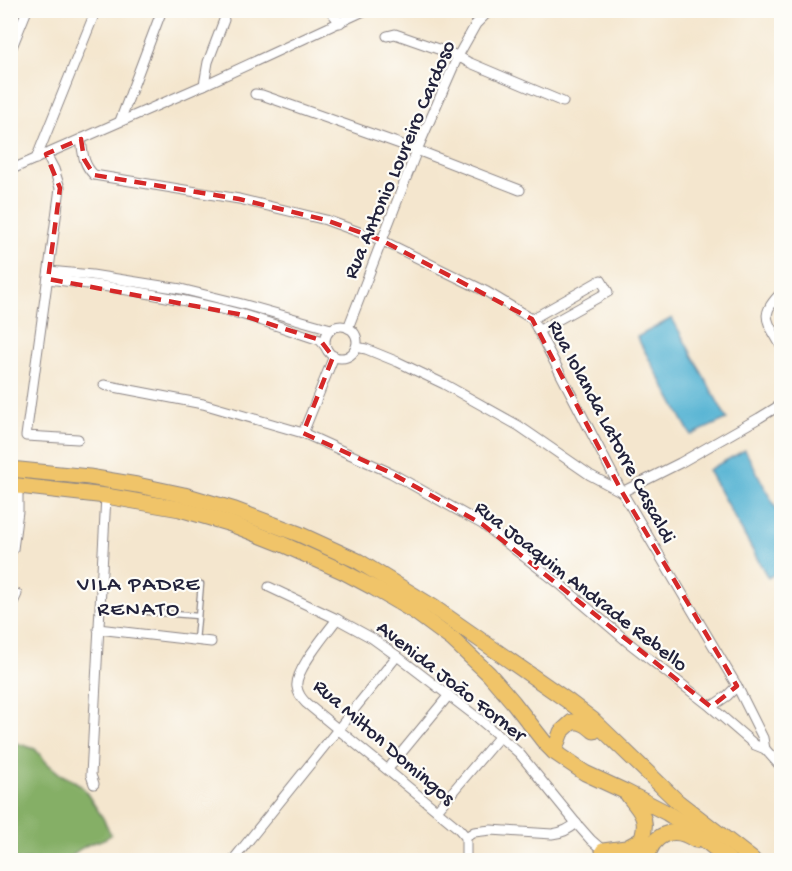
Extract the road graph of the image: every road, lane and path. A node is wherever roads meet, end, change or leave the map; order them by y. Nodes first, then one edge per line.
1 (27, 10) edge
2 (96, 10) edge
3 (162, 10) edge
4 (330, 10) edge
5 (366, 10) edge
6 (490, 10) edge
7 (224, 20) dead end
8 (340, 23) junction
9 (387, 36) dead end
10 (10, 52) edge
11 (459, 56) junction
12 (204, 85) junction
13 (255, 94) dead end
14 (563, 102) dead end
15 (120, 121) junction
16 (81, 140) junction
17 (417, 150) junction
18 (46, 154) junction
19 (36, 159) junction
20 (10, 170) edge
21 (520, 190) dead end
22 (381, 240) junction
23 (48, 275) junction
24 (782, 292) edge
25 (532, 319) junction
26 (348, 328) junction
27 (331, 329) junction
28 (538, 331) junction
29 (326, 346) junction
30 (356, 346) junction
31 (782, 348) edge
32 (334, 356) junction
33 (104, 385) dead end
34 (782, 404) edge
35 (303, 433) junction
36 (78, 440) dead end
37 (10, 469) edge
38 (14, 485) edge
39 (622, 492) junction
40 (106, 496) junction
41 (10, 552) edge
42 (201, 584) dead end
43 (269, 586) dead end
44 (17, 594) dead end
45 (10, 609) edge
46 (148, 612) dead end
47 (198, 616) junction
48 (338, 620) junction
49 (98, 629) junction
50 (196, 640) junction
51 (211, 642) dead end
52 (398, 656) junction
53 (737, 686) junction
54 (449, 695) junction
55 (711, 707) junction
56 (339, 729) junction
57 (500, 736) junction
58 (615, 742) junction
59 (765, 749) junction
60 (554, 752) junction
61 (782, 768) edge
62 (388, 769) junction
63 (94, 784) dead end
64 (624, 791) junction
65 (437, 810) junction
66 (576, 823) junction
67 (466, 837) junction
68 (641, 840) junction
69 (716, 850) junction
70 (608, 856) edge
71 (233, 861) edge
72 (465, 861) edge
73 (632, 861) edge
74 (647, 861) edge
75 (729, 861) edge
76 (753, 861) edge

1 - 10 street
2 - 19 street
3 - 15 street
4 - 8 street
5 - 8 street
6 - 11 street, Rua Antonio Loureiro Cardoso
7 - 12 street
8 - 12 street
9 - 11 street
11 - 14 street
11 - 17 street, Rua Antonio Loureiro Cardoso
12 - 15 street
13 - 17 street
15 - 16 street
16 - 18 street
16 - 22 street, Rua Iolanda Latorre Cascaldi
17 - 21 street
17 - 22 street, Rua Antonio Loureiro Cardoso
18 - 19 street
18 - 23 street
19 - 20 street
22 - 25 street, Rua Iolanda Latorre Cascaldi
22 - 26 street, Rua Antonio Loureiro Cardoso
23 - 27 street
23 - 29 street
23 - 36 street
24 - 31 street
25 - 28 street, Rua Iolanda Latorre Cascaldi
25 - 28 street
26 - 27 street
26 - 30 street
27 - 29 street
28 - 39 street, Rua Iolanda Latorre Cascaldi
29 - 32 street
30 - 32 street
30 - 39 street
32 - 35 street
33 - 35 street, Rua Joaquim Andrade Rebello
34 - 39 street
35 - 55 street, Rua Joaquim Andrade Rebello
37 - 58 main road
38 - 40 main road
38 - 41 street
39 - 53 street, Rua Iolanda Latorre Cascaldi
40 - 49 street
40 - 60 main road
42 - 47 lane
43 - 48 street, Avenida João Forner
44 - 45 street
46 - 47 lane
47 - 50 lane
48 - 52 street, Avenida João Forner
48 - 56 street, Rua Milton Domingos
49 - 50 street
49 - 63 street
50 - 51 street
52 - 54 street, Avenida João Forner
52 - 56 street
53 - 55 street
53 - 59 street, Rua Iolanda Latorre Cascaldi
54 - 57 street, Avenida João Forner
54 - 62 street
55 - 59 street, Rua Joaquim Andrade Rebello
56 - 62 street, Rua Milton Domingos
56 - 71 street
57 - 65 street
57 - 66 street, Avenida João Forner
58 - 60 main road
58 - 76 main road
59 - 61 street, Rua Joaquim Andrade Rebello
60 - 64 main road
62 - 65 street, Rua Milton Domingos
64 - 68 main road
64 - 69 main road
65 - 67 street, Rua Milton Domingos
66 - 67 street
66 - 70 street, Avenida João Forner
67 - 72 street
68 - 70 main road
68 - 73 main road
69 - 74 main road
69 - 75 main road

